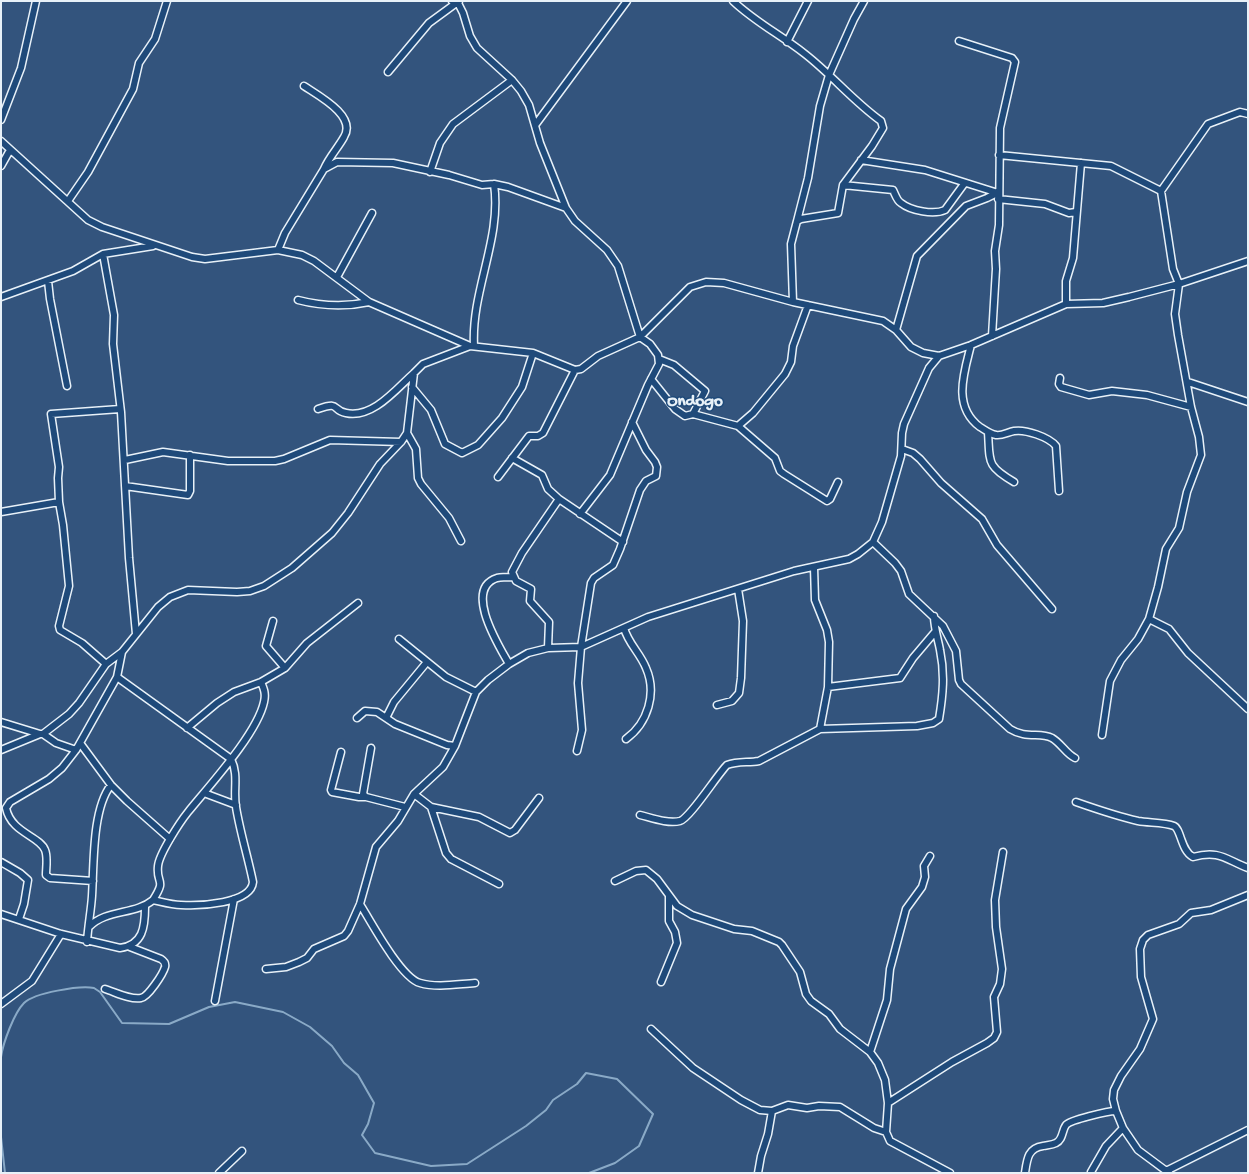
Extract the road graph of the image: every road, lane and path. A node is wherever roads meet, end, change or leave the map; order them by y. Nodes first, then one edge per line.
1 (36, 1) edge
2 (167, 1) edge
3 (627, 1) edge
4 (808, 1) edge
5 (864, 1) edge
6 (456, 2) edge
7 (736, 2) edge
8 (959, 41) dead end
9 (787, 42) junction
10 (388, 72) dead end
11 (829, 75) junction
12 (512, 80) junction
13 (304, 86) dead end
14 (1248, 114) edge
15 (1, 120) edge
16 (536, 124) junction
17 (1, 141) edge
18 (10, 150) junction
19 (999, 155) junction
20 (861, 160) junction
21 (1081, 163) junction
22 (1, 166) edge
23 (324, 169) junction
24 (430, 172) junction
25 (494, 184) junction
26 (964, 184) junction
27 (843, 185) junction
28 (1161, 191) junction
29 (998, 195) junction
30 (68, 201) junction
31 (566, 208) junction
32 (1076, 212) junction
33 (372, 213) dead end
34 (797, 221) junction
35 (154, 245) junction
36 (278, 250) junction
37 (103, 254) junction
38 (1248, 261) edge
39 (337, 277) junction
40 (48, 282) junction
41 (1179, 284) junction
42 (1, 297) edge
43 (298, 300) dead end
44 (369, 302) junction
45 (793, 302) junction
46 (1066, 304) junction
47 (808, 305) junction
48 (896, 330) junction
49 (992, 336) junction
50 (640, 337) junction
51 (971, 345) junction
52 (472, 346) junction
53 (533, 353) junction
54 (939, 356) junction
55 (659, 359) junction
56 (575, 370) junction
57 (414, 373) junction
58 (1060, 378) dead end
59 (651, 379) junction
60 (1188, 382) junction
61 (67, 386) dead end
62 (412, 387) junction
63 (1248, 402) edge
64 (1191, 407) junction
65 (120, 409) junction
66 (318, 409) dead end
67 (693, 414) junction
68 (632, 422) junction
69 (738, 426) junction
70 (988, 432) junction
71 (407, 433) junction
72 (401, 442) junction
73 (902, 449) junction
74 (190, 455) junction
75 (512, 458) junction
76 (124, 460) junction
77 (498, 477) dead end
78 (838, 482) dead end
79 (1014, 482) dead end
80 (125, 486) junction
81 (1059, 491) dead end
82 (559, 499) junction
83 (58, 502) junction
84 (1, 512) edge
85 (580, 514) junction
86 (461, 541) dead end
87 (623, 542) junction
88 (873, 542) junction
89 (814, 567) junction
90 (513, 576) junction
91 (738, 589) junction
92 (358, 603) dead end
93 (1052, 609) dead end
94 (934, 616) junction
95 (1149, 619) junction
96 (273, 621) dead end
97 (624, 628) junction
98 (936, 632) junction
99 (136, 634) junction
100 (399, 639) dead end
101 (581, 647) junction
102 (548, 648) junction
103 (122, 652) junction
104 (427, 662) junction
105 (106, 664) junction
106 (509, 664) junction
107 (285, 668) junction
108 (117, 677) junction
109 (261, 682) junction
110 (828, 688) junction
111 (476, 692) junction
112 (717, 705) dead end
113 (1248, 709) edge
114 (357, 718) dead end
115 (386, 718) junction
116 (1, 722) edge
117 (187, 728) junction
118 (820, 729) junction
119 (41, 734) junction
120 (1102, 734) dead end
121 (626, 739) dead end
122 (80, 743) junction
123 (455, 746) junction
124 (371, 748) dead end
125 (1, 750) edge
126 (76, 750) junction
127 (577, 751) dead end
128 (341, 752) dead end
129 (1075, 758) dead end
130 (231, 759) junction
131 (111, 785) junction
132 (204, 793) junction
133 (414, 794) junction
134 (366, 797) junction
135 (539, 798) dead end
136 (1076, 802) dead end
137 (236, 805) junction
138 (405, 807) junction
139 (431, 807) junction
140 (640, 815) dead end
141 (170, 839) junction
142 (1003, 852) dead end
143 (930, 856) dead end
144 (1, 862) edge
145 (1248, 868) edge
146 (93, 881) junction
147 (615, 881) dead end
148 (499, 884) dead end
149 (1248, 895) edge
150 (669, 896) junction
151 (234, 899) junction
152 (153, 900) junction
153 (360, 904) junction
154 (145, 907) junction
155 (1, 914) edge
156 (19, 919) junction
157 (89, 927) junction
158 (61, 934) junction
159 (87, 942) junction
160 (130, 947) junction
161 (266, 969) dead end
162 (662, 982) dead end
163 (475, 983) dead end
164 (105, 988) dead end
165 (215, 1001) dead end
166 (1, 1004) edge
167 (651, 1029) dead end
168 (870, 1052) junction
169 (888, 1103) junction
170 (772, 1111) junction
171 (1116, 1111) junction
172 (1123, 1128) junction
173 (1248, 1130) edge
174 (886, 1132) junction
175 (242, 1151) dead end
176 (1091, 1172) dead end
177 (1168, 1172) edge
178 (218, 1173) edge
179 (758, 1173) edge
180 (950, 1173) edge
181 (1025, 1173) edge

1 - 15 street
2 - 30 street
3 - 16 street
4 - 9 street
5 - 11 street
6 - 10 street
6 - 12 street
7 - 9 street
8 - 19 street
9 - 11 street
11 - 20 street
11 - 34 street
12 - 16 street
12 - 24 street
13 - 23 street
14 - 28 street
16 - 31 street
17 - 18 street
18 - 22 street
18 - 30 street
19 - 21 street
19 - 29 street
20 - 26 street
20 - 27 street
21 - 28 street
21 - 32 street
23 - 24 street
23 - 36 street
24 - 25 street
25 - 31 street
25 - 52 street
26 - 27 street
26 - 29 street
27 - 34 street
28 - 41 street
29 - 32 street
29 - 48 street
29 - 49 street
30 - 35 street
31 - 50 street
32 - 46 street
33 - 39 street
34 - 45 street
35 - 36 street
35 - 37 street
36 - 39 street
37 - 40 street
37 - 65 street
38 - 41 street
39 - 44 street
40 - 42 street
40 - 61 street
41 - 46 street
41 - 60 street
43 - 44 street
44 - 52 street
45 - 47 street
45 - 50 street
46 - 49 street
47 - 48 street
47 - 69 street
48 - 54 street
49 - 51 street
50 - 55 street
50 - 56 street
51 - 54 street
51 - 70 street
52 - 53 street
52 - 57 street
53 - 56 street
53 - 62 street
54 - 73 street
55 - 59 street
55 - 67 street
56 - 75 street
57 - 62 street
57 - 66 street
58 - 64 street
59 - 67 street
59 - 68 street
60 - 63 street
60 - 64 street
62 - 71 street
64 - 95 street
65 - 76 street
65 - 83 street
67 - 69 street
68 - 85 street
68 - 87 street
69 - 78 street
70 - 79 street
70 - 81 street
71 - 72 street
71 - 86 street
72 - 74 street
72 - 99 street
73 - 88 street
73 - 93 street
74 - 76 street
74 - 80 street
75 - 77 street
75 - 82 street
76 - 80 street
80 - 99 street
82 - 85 street
82 - 90 street
83 - 84 street
83 - 105 street
85 - 87 street
87 - 101 street
88 - 89 street
88 - 94 street
89 - 91 street
89 - 110 street
90 - 102 street
90 - 106 street
91 - 97 street
91 - 112 street
92 - 107 street
94 - 98 street
94 - 129 street
95 - 113 street
95 - 120 street
96 - 107 street
97 - 101 street
97 - 121 street
98 - 110 street
98 - 118 street
99 - 103 street
100 - 104 street
101 - 102 street
101 - 127 street
102 - 106 street
103 - 105 street
103 - 108 street
104 - 111 street
104 - 115 street
105 - 119 street
106 - 111 street
107 - 109 street
108 - 117 street
108 - 122 street
109 - 117 street
109 - 130 street
110 - 118 street
111 - 123 street
114 - 115 street
115 - 123 street
116 - 119 street
117 - 130 street
118 - 140 street
119 - 125 street
119 - 126 street
122 - 126 street
122 - 131 street
123 - 133 street
124 - 134 street
126 - 146 street
128 - 134 street
130 - 132 street
130 - 137 street
131 - 141 street
131 - 146 street
132 - 137 street
132 - 141 street
133 - 138 street
133 - 139 street
134 - 138 street
135 - 139 street
136 - 145 street
137 - 151 street
138 - 153 street
139 - 148 street
141 - 152 street
142 - 169 street
143 - 168 street
144 - 156 street
146 - 157 street
147 - 150 street
149 - 171 street
150 - 162 street
150 - 168 street
151 - 152 street
151 - 165 street
152 - 154 street
153 - 161 street
153 - 163 street
154 - 157 street
154 - 160 street
155 - 156 street
156 - 158 street
157 - 159 street
158 - 159 street
158 - 166 street
159 - 160 street
160 - 164 street
167 - 170 street
168 - 169 street
169 - 174 street
170 - 174 street
170 - 179 street
171 - 172 street
171 - 181 street
172 - 176 street
172 - 177 street
173 - 177 street
174 - 180 street
175 - 178 street

